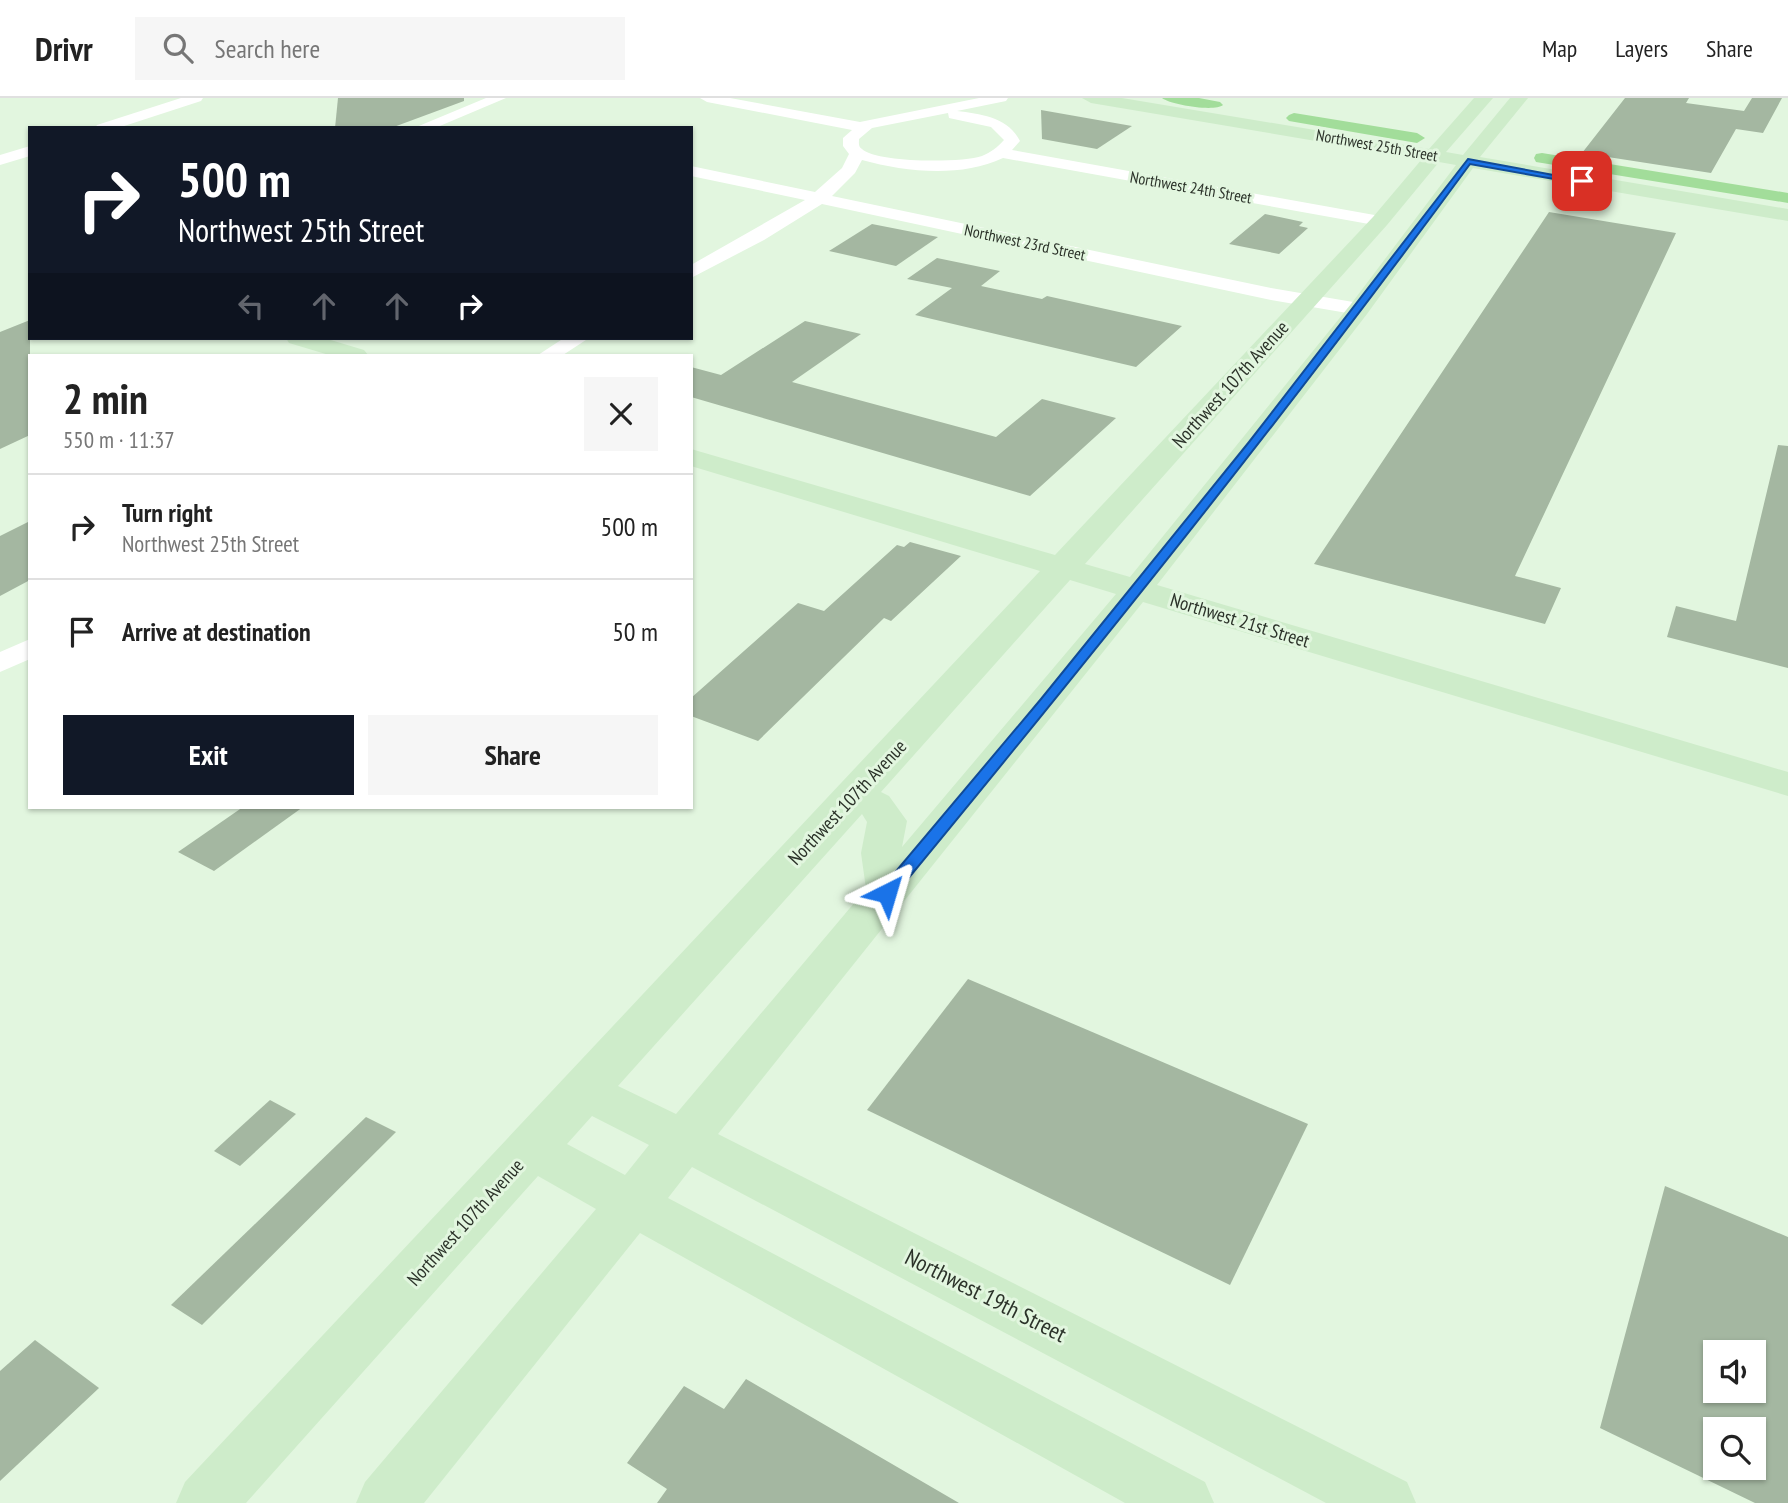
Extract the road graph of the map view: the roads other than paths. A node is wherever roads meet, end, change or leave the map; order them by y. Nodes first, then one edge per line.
1 (196, 98) edge
2 (499, 98) edge
3 (707, 98) edge
4 (1004, 98) edge
5 (1091, 98) edge
6 (1484, 98) edge
7 (1519, 98) edge
8 (954, 115) dead end
9 (443, 119) junction
10 (474, 125) dead end
11 (997, 125) junction
12 (109, 126) edge
13 (426, 126) edge
14 (861, 127) junction
15 (28, 152) edge
16 (1002, 153) junction
17 (857, 154) junction
18 (1435, 155) junction
19 (0, 160) edge
20 (1468, 161) junction
21 (693, 171) edge
22 (821, 199) junction
23 (1788, 215) edge
24 (1380, 221) junction
25 (693, 272) edge
26 (1307, 300) junction
27 (1359, 309) junction
28 (305, 340) edge
29 (575, 340) edge
30 (352, 354) edge
31 (550, 354) edge
32 (693, 458) edge
33 (1063, 568) junction
34 (1138, 589) junction
35 (28, 648) edge
36 (0, 664) edge
37 (1788, 784) edge
38 (854, 795) junction
39 (887, 893) junction
40 (585, 1091) junction
41 (684, 1139) junction
42 (532, 1149) junction
43 (634, 1201) junction
44 (206, 1503) edge
45 (386, 1503) edge
46 (1184, 1503) edge
47 (1386, 1503) edge

1 - 12 street
2 - 9 street
3 - 14 street
4 - 11 street
4 - 14 street
5 - 18 main road, Northwest 25th Street
6 - 18 main road, Northwest 107th Avenue
7 - 20 main road
8 - 11 street
9 - 10 street
9 - 13 street
11 - 16 street
14 - 17 street
15 - 19 street
16 - 17 street
16 - 24 street, Northwest 24th Street
17 - 22 street
18 - 20 main road, Northwest 25th Street
18 - 24 main road, Northwest 107th Avenue
20 - 23 main road, Northwest 25th Street
20 - 27 main road
21 - 22 street, Northwest 23rd Street
22 - 25 street
22 - 26 street, Northwest 23rd Street
24 - 26 main road, Northwest 107th Avenue
26 - 27 street, Northwest 23rd Street
26 - 33 main road, Northwest 107th Avenue
27 - 34 main road
28 - 30 main road
29 - 31 street
32 - 33 main road, Northwest 21st Street
33 - 34 main road, Northwest 21st Street
33 - 38 main road, Northwest 107th Avenue
34 - 37 main road, Northwest 21st Street
34 - 39 main road
35 - 36 street
38 - 39 main road
38 - 40 main road, Northwest 107th Avenue
39 - 41 main road
40 - 41 main road, Northwest 19th Street
40 - 42 main road, Northwest 107th Avenue
41 - 43 main road
41 - 47 main road, Northwest 19th Street
42 - 43 main road
42 - 44 main road, Northwest 107th Avenue
43 - 45 main road
43 - 46 main road

